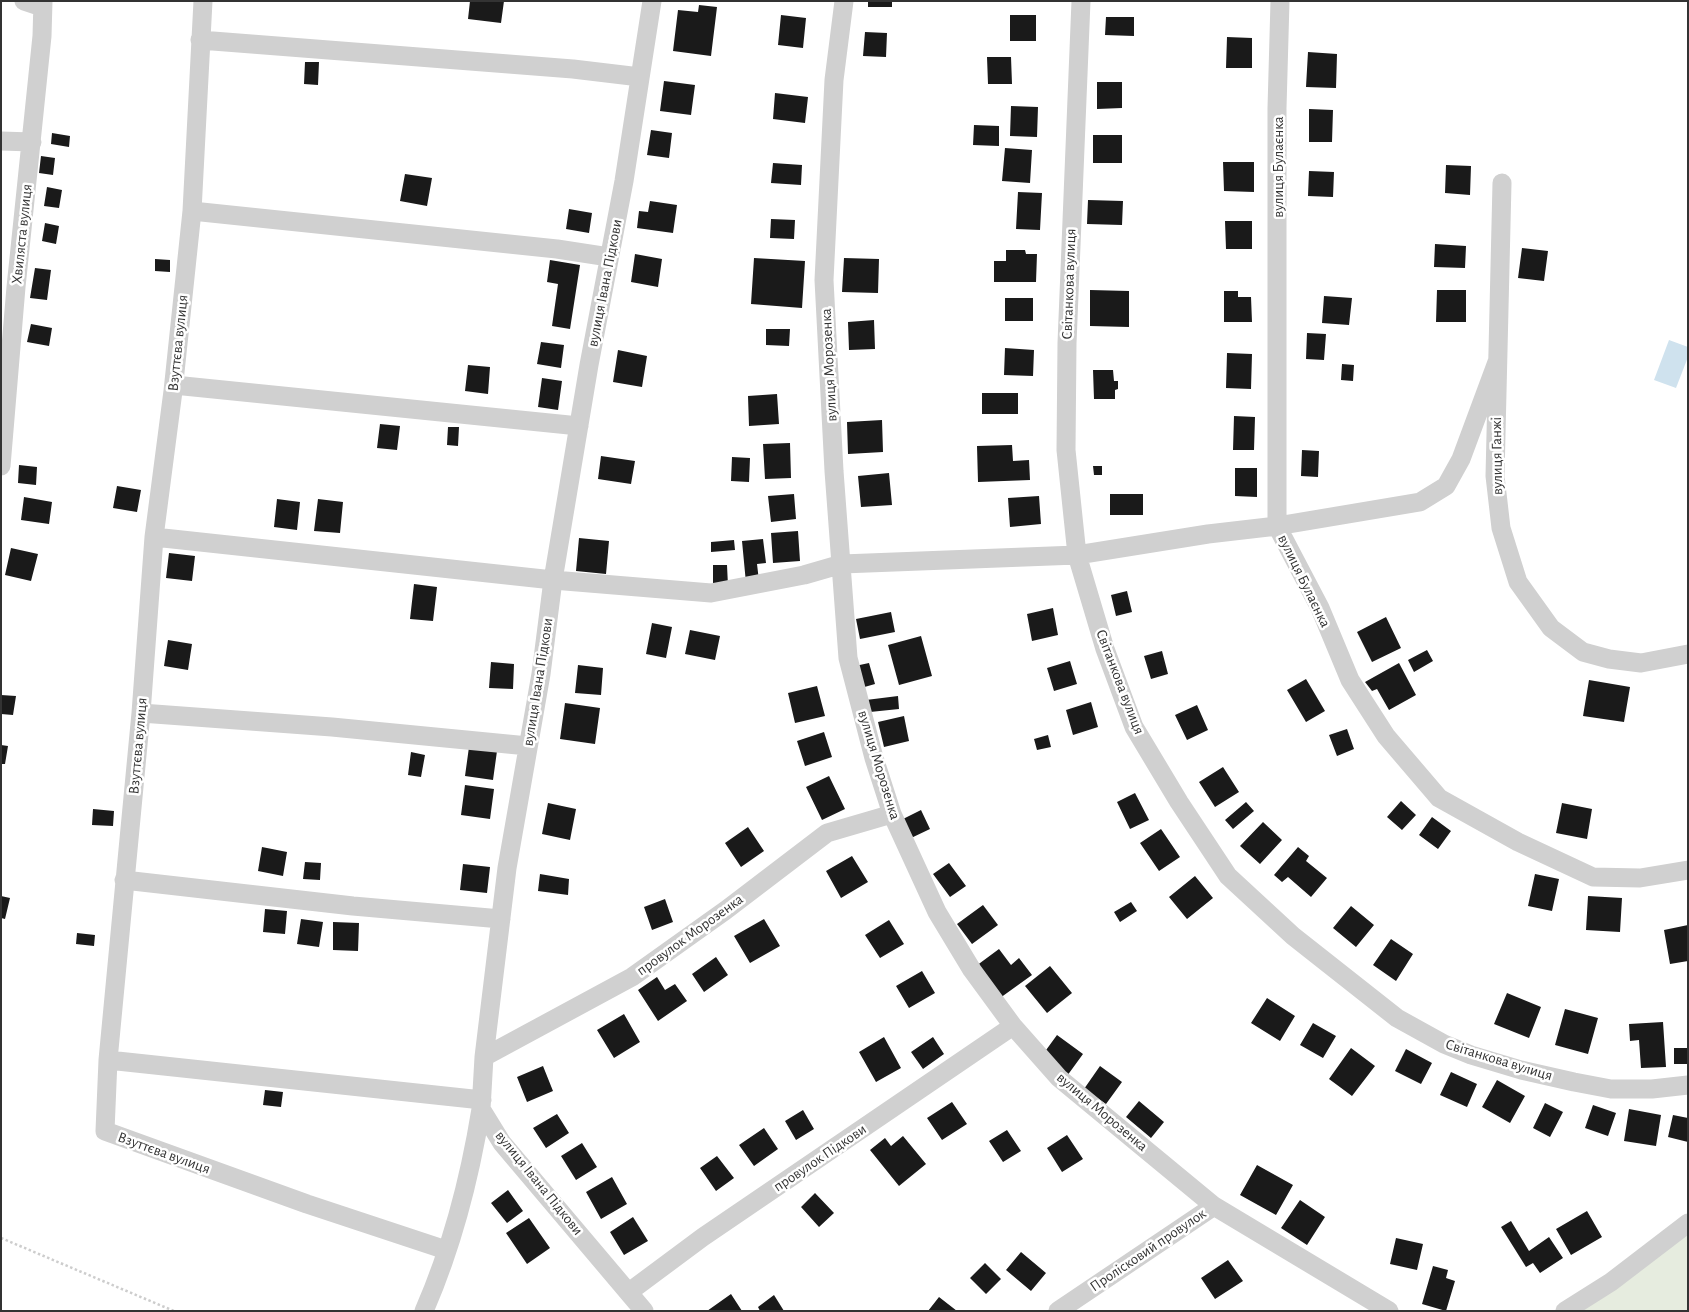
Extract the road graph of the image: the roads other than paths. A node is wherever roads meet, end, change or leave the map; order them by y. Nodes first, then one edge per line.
1 (24, 1) edge
2 (203, 1) edge
3 (652, 1) edge
4 (844, 1) edge
5 (1081, 1) edge
6 (1280, 1) edge
7 (43, 4) edge
8 (200, 40) junction
9 (640, 76) junction
10 (1, 141) edge
11 (32, 142) junction
12 (1502, 183) dead end
13 (192, 211) junction
14 (609, 257) junction
15 (1497, 362) junction
16 (174, 385) junction
17 (579, 426) junction
18 (2, 460) edge
19 (1, 466) edge
20 (1277, 526) junction
21 (154, 537) junction
22 (1077, 555) junction
23 (842, 564) junction
24 (553, 580) junction
25 (1688, 654) edge
26 (141, 713) junction
27 (528, 746) junction
28 (892, 814) junction
29 (1688, 870) edge
30 (124, 880) junction
31 (501, 919) junction
32 (1013, 1026) junction
33 (484, 1057) junction
34 (108, 1060) junction
35 (1688, 1085) edge
36 (482, 1104) junction
37 (1214, 1206) junction
38 (1688, 1223) edge
39 (446, 1250) junction
40 (629, 1292) junction
41 (424, 1311) edge
42 (644, 1311) edge
43 (1058, 1311) edge
44 (1388, 1311) edge
45 (1565, 1311) edge

1 - 7 street
2 - 8 street, Взуттєва вулиця
3 - 9 street, вулиця Івана Підкови
4 - 23 street, вулиця Морозенка
5 - 22 street, Світанкова вулиця
6 - 20 street, вулиця Булаєнка
7 - 11 street, Хвиляста вулиця
8 - 9 street
8 - 13 street, Взуттєва вулиця
9 - 14 street, вулиця Івана Підкови
10 - 11 street
11 - 18 street, Хвиляста вулиця
12 - 15 street, вулиця Ганжі
13 - 14 street
13 - 16 street, Взуттєва вулиця
14 - 17 street, вулиця Івана Підкови
15 - 20 street
15 - 25 street, вулиця Ганжі
16 - 17 street
16 - 21 street, Взуттєва вулиця
17 - 24 street, вулиця Івана Підкови
18 - 19 street, Хвиляста вулиця
20 - 22 street
20 - 29 street, вулиця Булаєнка
21 - 24 street
21 - 26 street, Взуттєва вулиця
22 - 23 street
22 - 35 street, Світанкова вулиця
23 - 24 street
23 - 28 street, вулиця Морозенка
24 - 27 street, вулиця Івана Підкови
26 - 27 street
26 - 30 street, Взуттєва вулиця
27 - 31 street, вулиця Івана Підкови
28 - 32 street, вулиця Морозенка
28 - 33 street, провулок Морозенка
30 - 31 street
30 - 34 street, Взуттєва вулиця
31 - 33 street, вулиця Івана Підкови
32 - 37 street, вулиця Морозенка
32 - 40 street, провулок Підкови
33 - 36 street, вулиця Івана Підкови
34 - 36 street
34 - 39 street, Взуттєва вулиця
36 - 39 street
36 - 40 street, вулиця Івана Підкови
37 - 43 street, Пролісковий провулок
37 - 44 street, вулиця Морозенка
38 - 45 street
39 - 41 street
40 - 42 street, вулиця Івана Підкови

